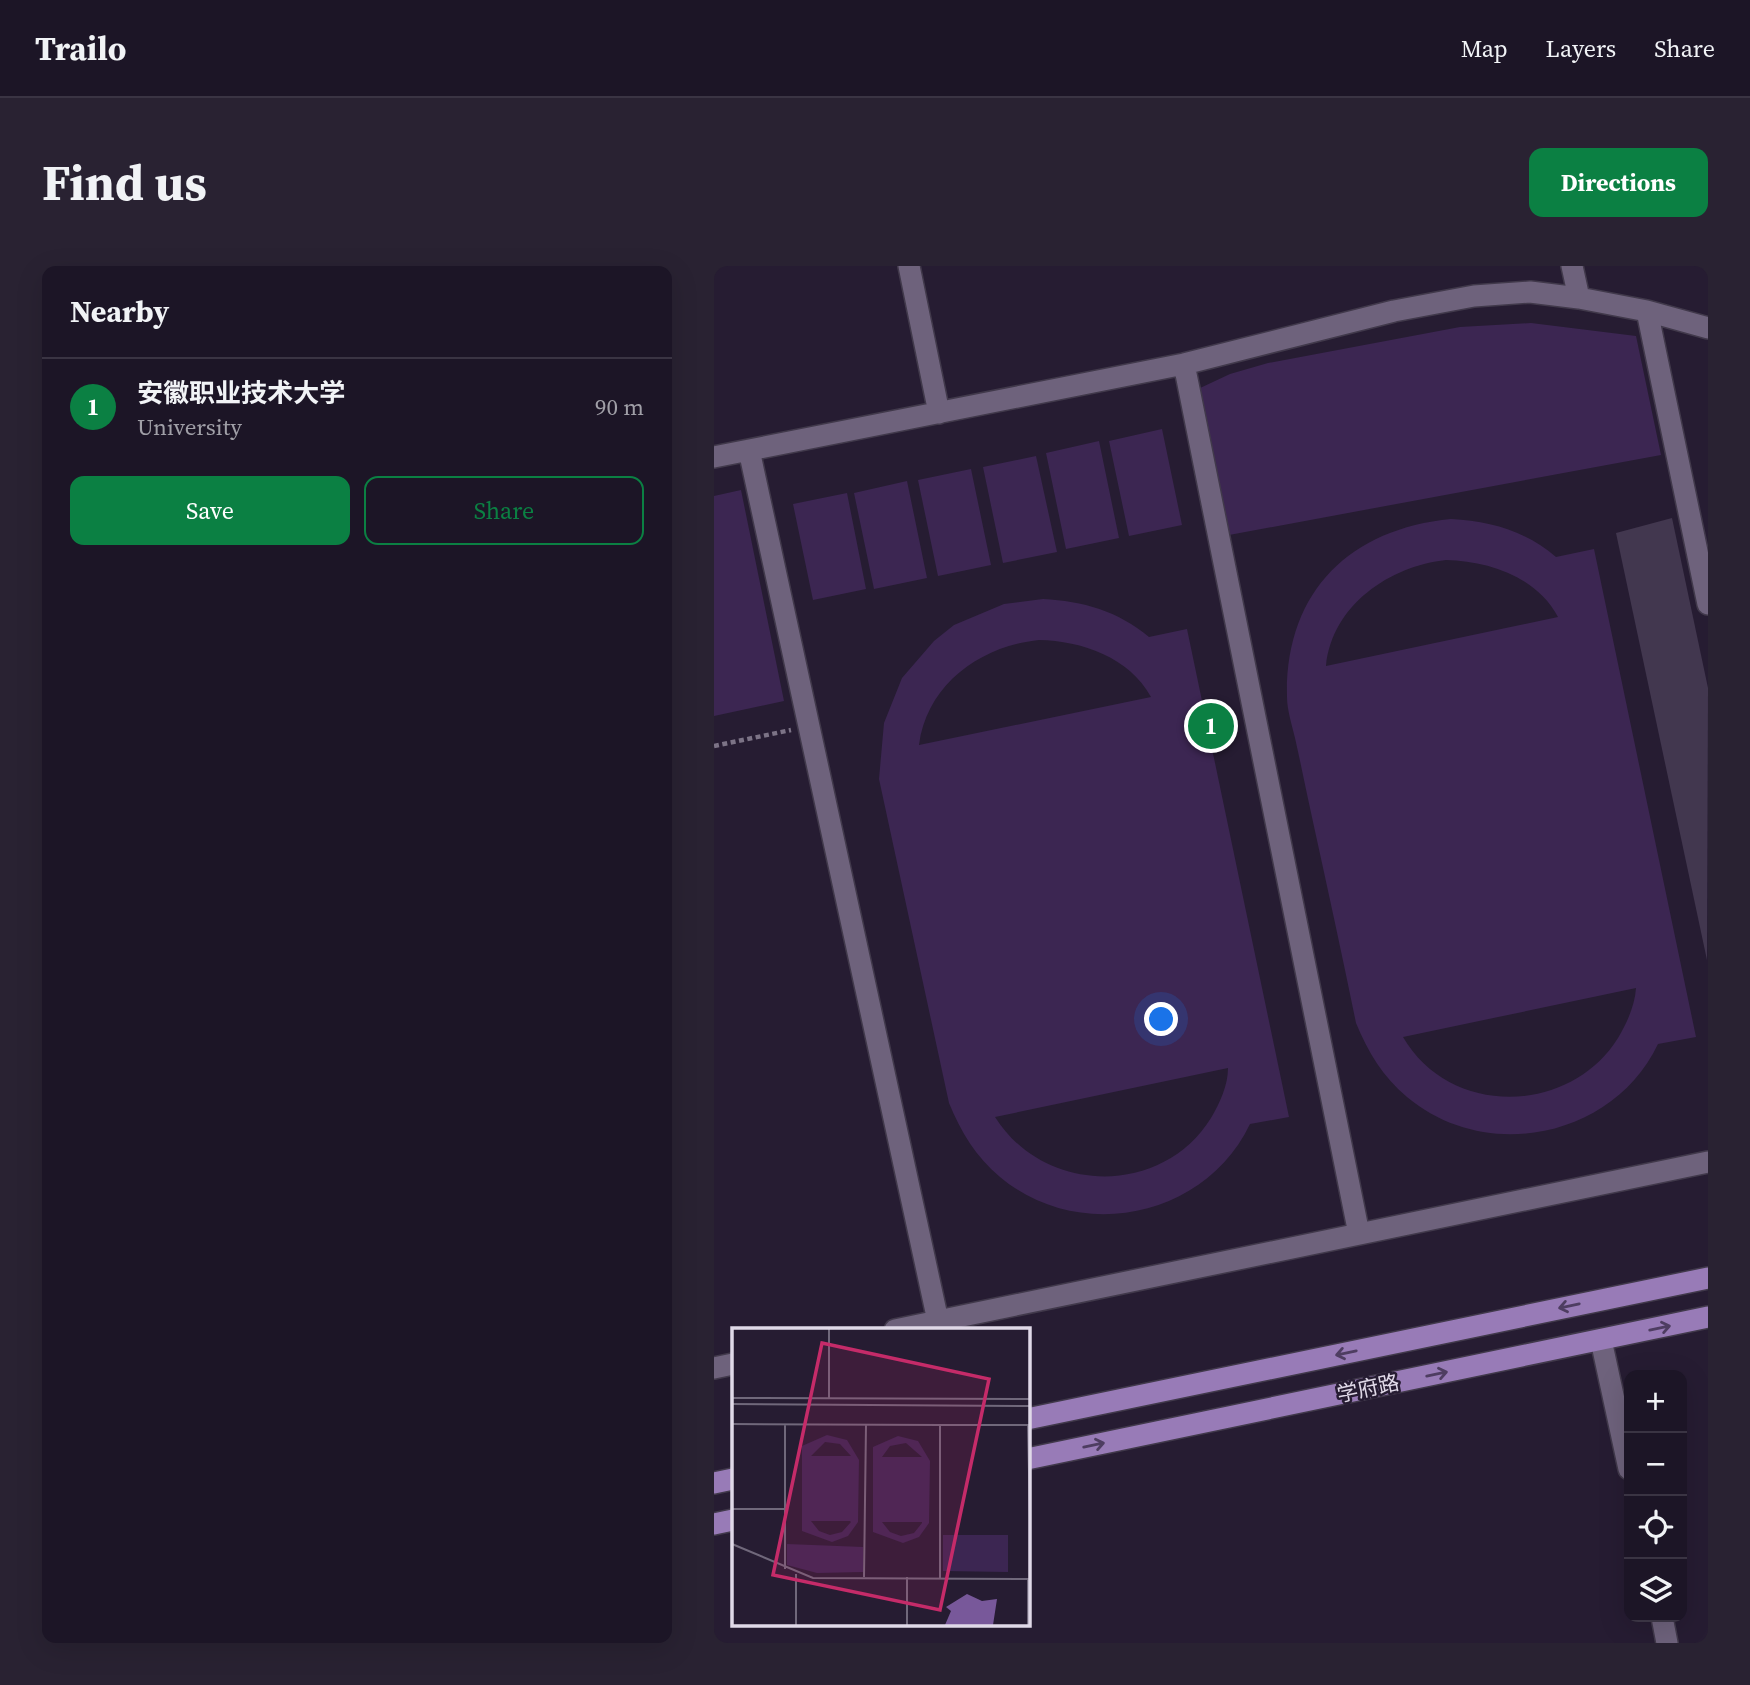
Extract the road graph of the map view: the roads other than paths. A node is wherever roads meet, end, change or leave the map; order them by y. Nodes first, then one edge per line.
1 (909, 266) edge
2 (1572, 266) edge
3 (1579, 298) junction
4 (1647, 311) junction
5 (1708, 328) edge
6 (1184, 365) junction
7 (939, 413) junction
8 (749, 450) junction
9 (714, 457) edge
10 (1708, 604) edge
11 (1708, 1161) edge
12 (1358, 1229) dead end
13 (1708, 1278) edge
14 (1708, 1317) edge
15 (938, 1321) junction
16 (905, 1328) edge
17 (1601, 1340) junction
18 (732, 1364) edge
19 (714, 1368) edge
20 (1029, 1419) edge
21 (1624, 1446) edge
22 (1029, 1459) edge
23 (732, 1479) edge
24 (714, 1483) edge
25 (732, 1520) edge
26 (714, 1524) edge
27 (1662, 1622) edge
28 (1667, 1643) edge

1 - 7 street
2 - 3 street
3 - 4 street
3 - 6 street
4 - 5 street
4 - 10 street
6 - 7 street
6 - 12 street
7 - 8 street
8 - 9 street
8 - 15 street
11 - 15 street
13 -> 20 main road, 学府路
17 -> 14 main road, 学府路
15 - 16 street
17 - 21 street
22 -> 17 main road, 学府路
18 - 19 street
23 - 24 main road
25 - 26 main road
27 - 28 street

